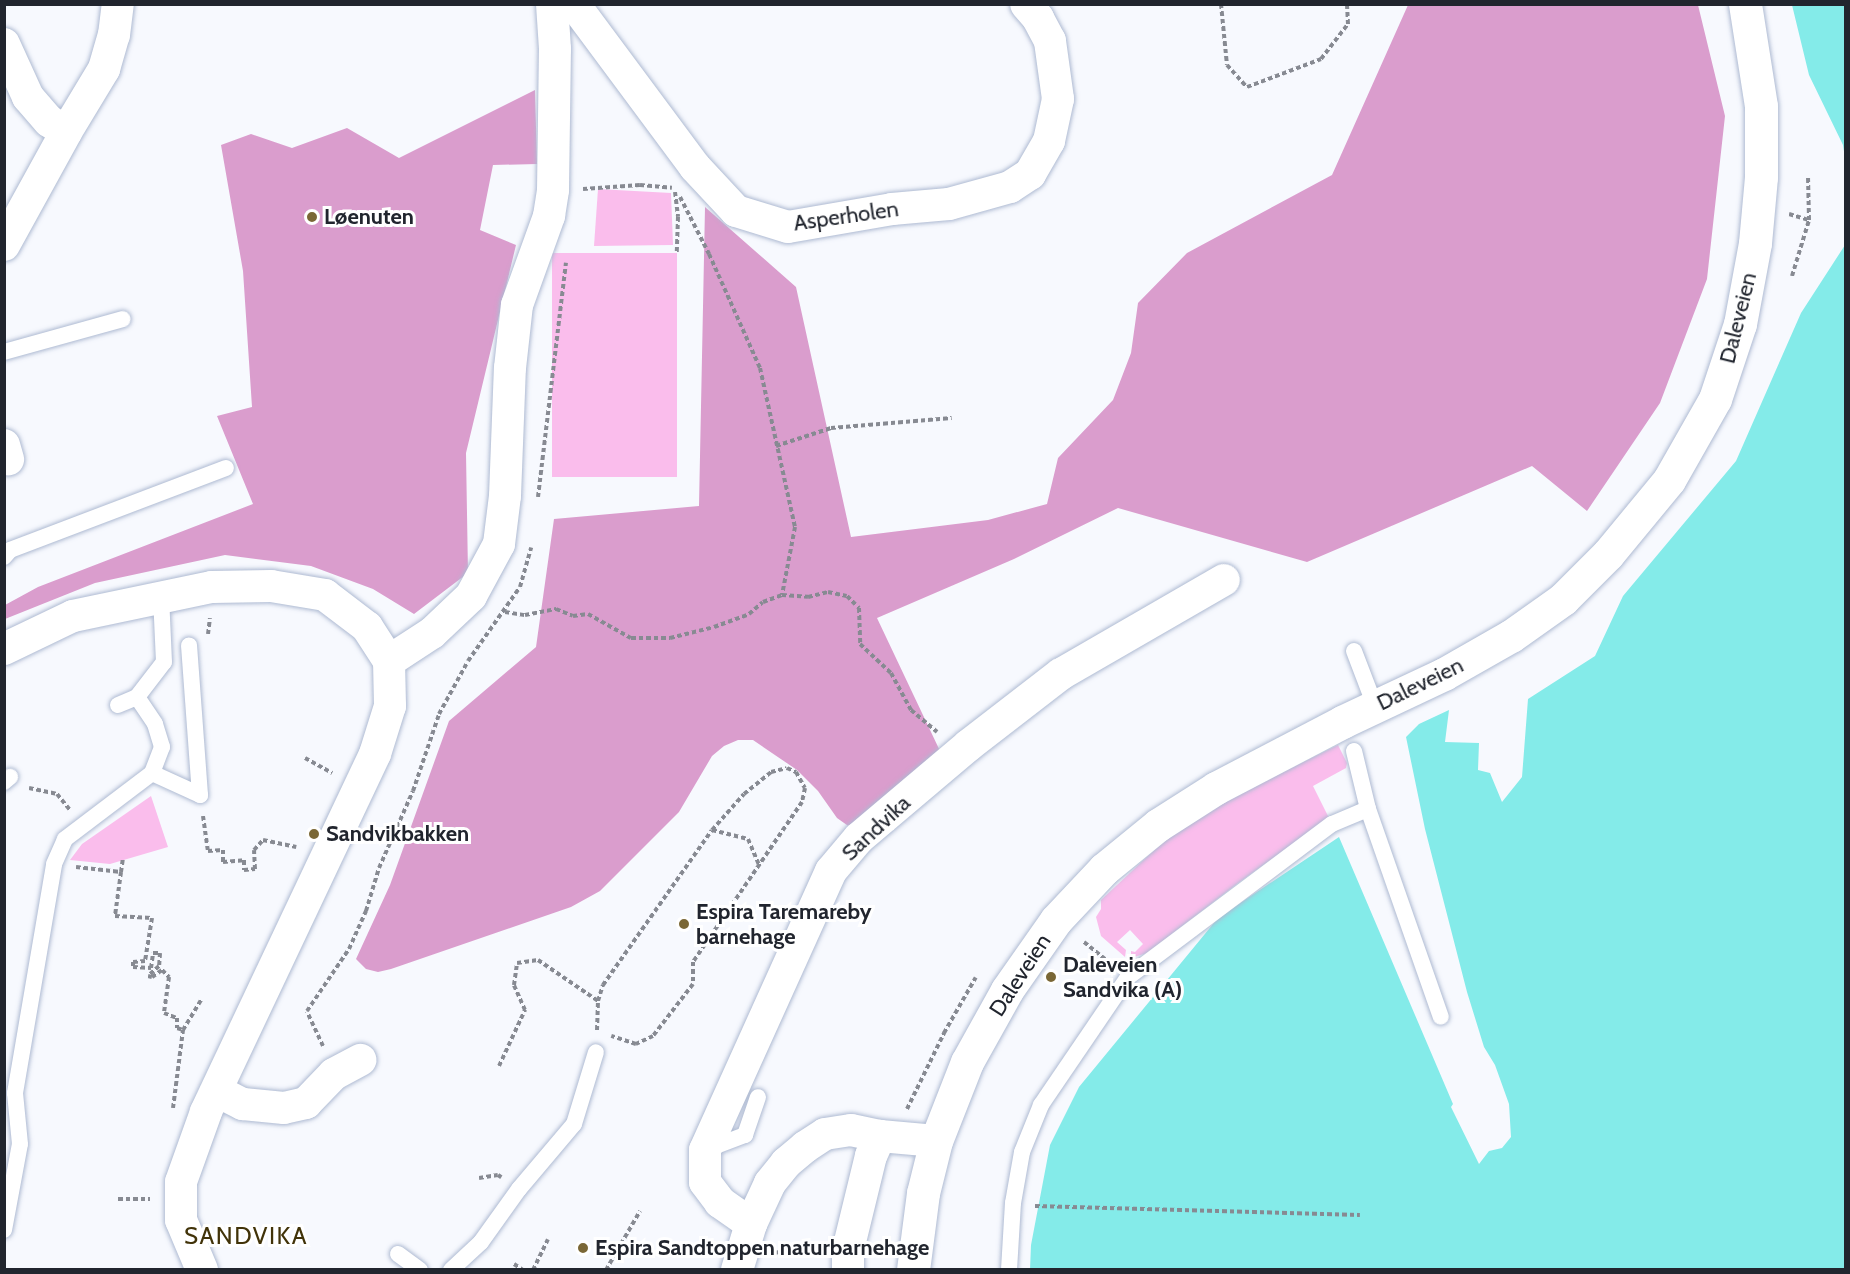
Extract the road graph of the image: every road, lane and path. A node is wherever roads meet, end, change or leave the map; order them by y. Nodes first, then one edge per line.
1 (118, 4) edge
2 (552, 4) edge
3 (574, 4) edge
4 (1026, 4) edge
5 (1221, 4) edge
6 (1347, 4) edge
7 (1745, 4) edge
8 (4, 44) edge
9 (66, 132) junction
10 (1808, 176) dead end
11 (675, 188) junction
12 (553, 190) junction
13 (4, 245) edge
14 (677, 253) dead end
15 (567, 259) dead end
16 (1792, 276) dead end
17 (123, 319) dead end
18 (4, 352) edge
19 (952, 418) dead end
20 (776, 446) junction
21 (226, 468) dead end
22 (505, 496) junction
23 (533, 537) dead end
24 (4, 556) edge
25 (1224, 580) dead end
26 (782, 595) junction
27 (161, 597) junction
28 (504, 612) junction
29 (189, 645) dead end
30 (4, 649) edge
31 (1354, 651) dead end
32 (389, 661) junction
33 (137, 697) junction
34 (118, 705) dead end
35 (1375, 706) junction
36 (1354, 751) dead end
37 (955, 757) junction
38 (305, 758) dead end
39 (152, 773) junction
40 (333, 773) dead end
41 (29, 788) dead end
42 (57, 794) dead end
43 (1368, 809) junction
44 (712, 830) junction
45 (207, 839) dead end
46 (296, 847) dead end
47 (123, 858) dead end
48 (54, 864) junction
49 (760, 866) junction
50 (120, 872) junction
51 (1084, 942) dead end
52 (1128, 977) junction
53 (201, 1000) dead end
54 (598, 1001) junction
55 (1441, 1017) dead end
56 (183, 1030) junction
57 (597, 1031) junction
58 (596, 1052) joint
59 (500, 1066) dead end
60 (347, 1067) joint
61 (217, 1090) junction
62 (758, 1097) dead end
63 (173, 1112) dead end
64 (880, 1136) junction
65 (936, 1141) junction
66 (705, 1150) junction
67 (479, 1178) dead end
68 (503, 1178) dead end
69 (118, 1199) dead end
70 (151, 1199) dead end
71 (1031, 1206) dead end
72 (640, 1212) dead end
73 (1360, 1215) dead end
74 (751, 1224) junction
75 (4, 1230) edge
76 (548, 1239) dead end
77 (398, 1254) dead end
78 (770, 1254) dead end
79 (848, 1260) edge
80 (514, 1264) dead end
81 (202, 1269) edge
82 (420, 1269) edge
83 (451, 1269) edge
84 (523, 1269) edge
85 (533, 1269) edge
86 (606, 1269) edge
87 (737, 1269) edge
88 (913, 1269) edge
89 (1010, 1269) edge

1 - 9 street
2 - 12 street
3 - 4 street, Asperholen
5 - 6 path
7 - 35 main road, Daleveien
8 - 9 street
9 - 13 street
10 - 16 path
11 - 12 path
11 - 14 path
11 - 20 path
12 - 22 street
15 - 22 path
17 - 18 lane
19 - 20 path
20 - 26 path
21 - 24 lane
22 - 32 street
23 - 28 path
25 - 37 street, Sandvika
26 - 28 path
26 - 37 path
27 - 30 street
27 - 32 street
27 - 33 lane
28 - 60 path
29 - 39 lane
31 - 35 lane
32 - 61 street
33 - 34 lane
33 - 39 lane
35 - 65 main road, Daleveien
36 - 43 lane
37 - 66 street, Sandvika
38 - 40 path
39 - 48 lane
41 - 42 path
43 - 52 lane
43 - 55 lane
44 - 49 path
44 - 49 path
44 - 54 path
45 - 46 path
47 - 50 path
48 - 50 path
48 - 75 lane
49 - 57 path
50 - 56 path
51 - 52 path
52 - 89 lane
53 - 56 path
54 - 57 path
54 - 59 path
56 - 63 path
57 - 58 path
58 - 83 lane
60 - 61 street
61 - 81 street
62 - 66 lane
64 - 65 street
64 - 74 street
64 - 79 street
65 - 88 main road, Daleveien
66 - 74 street, Sandvika
67 - 68 path
69 - 70 path
71 - 73 path
72 - 86 path
74 - 87 street
76 - 85 path
77 - 82 lane
78 - 79 path
80 - 84 path

